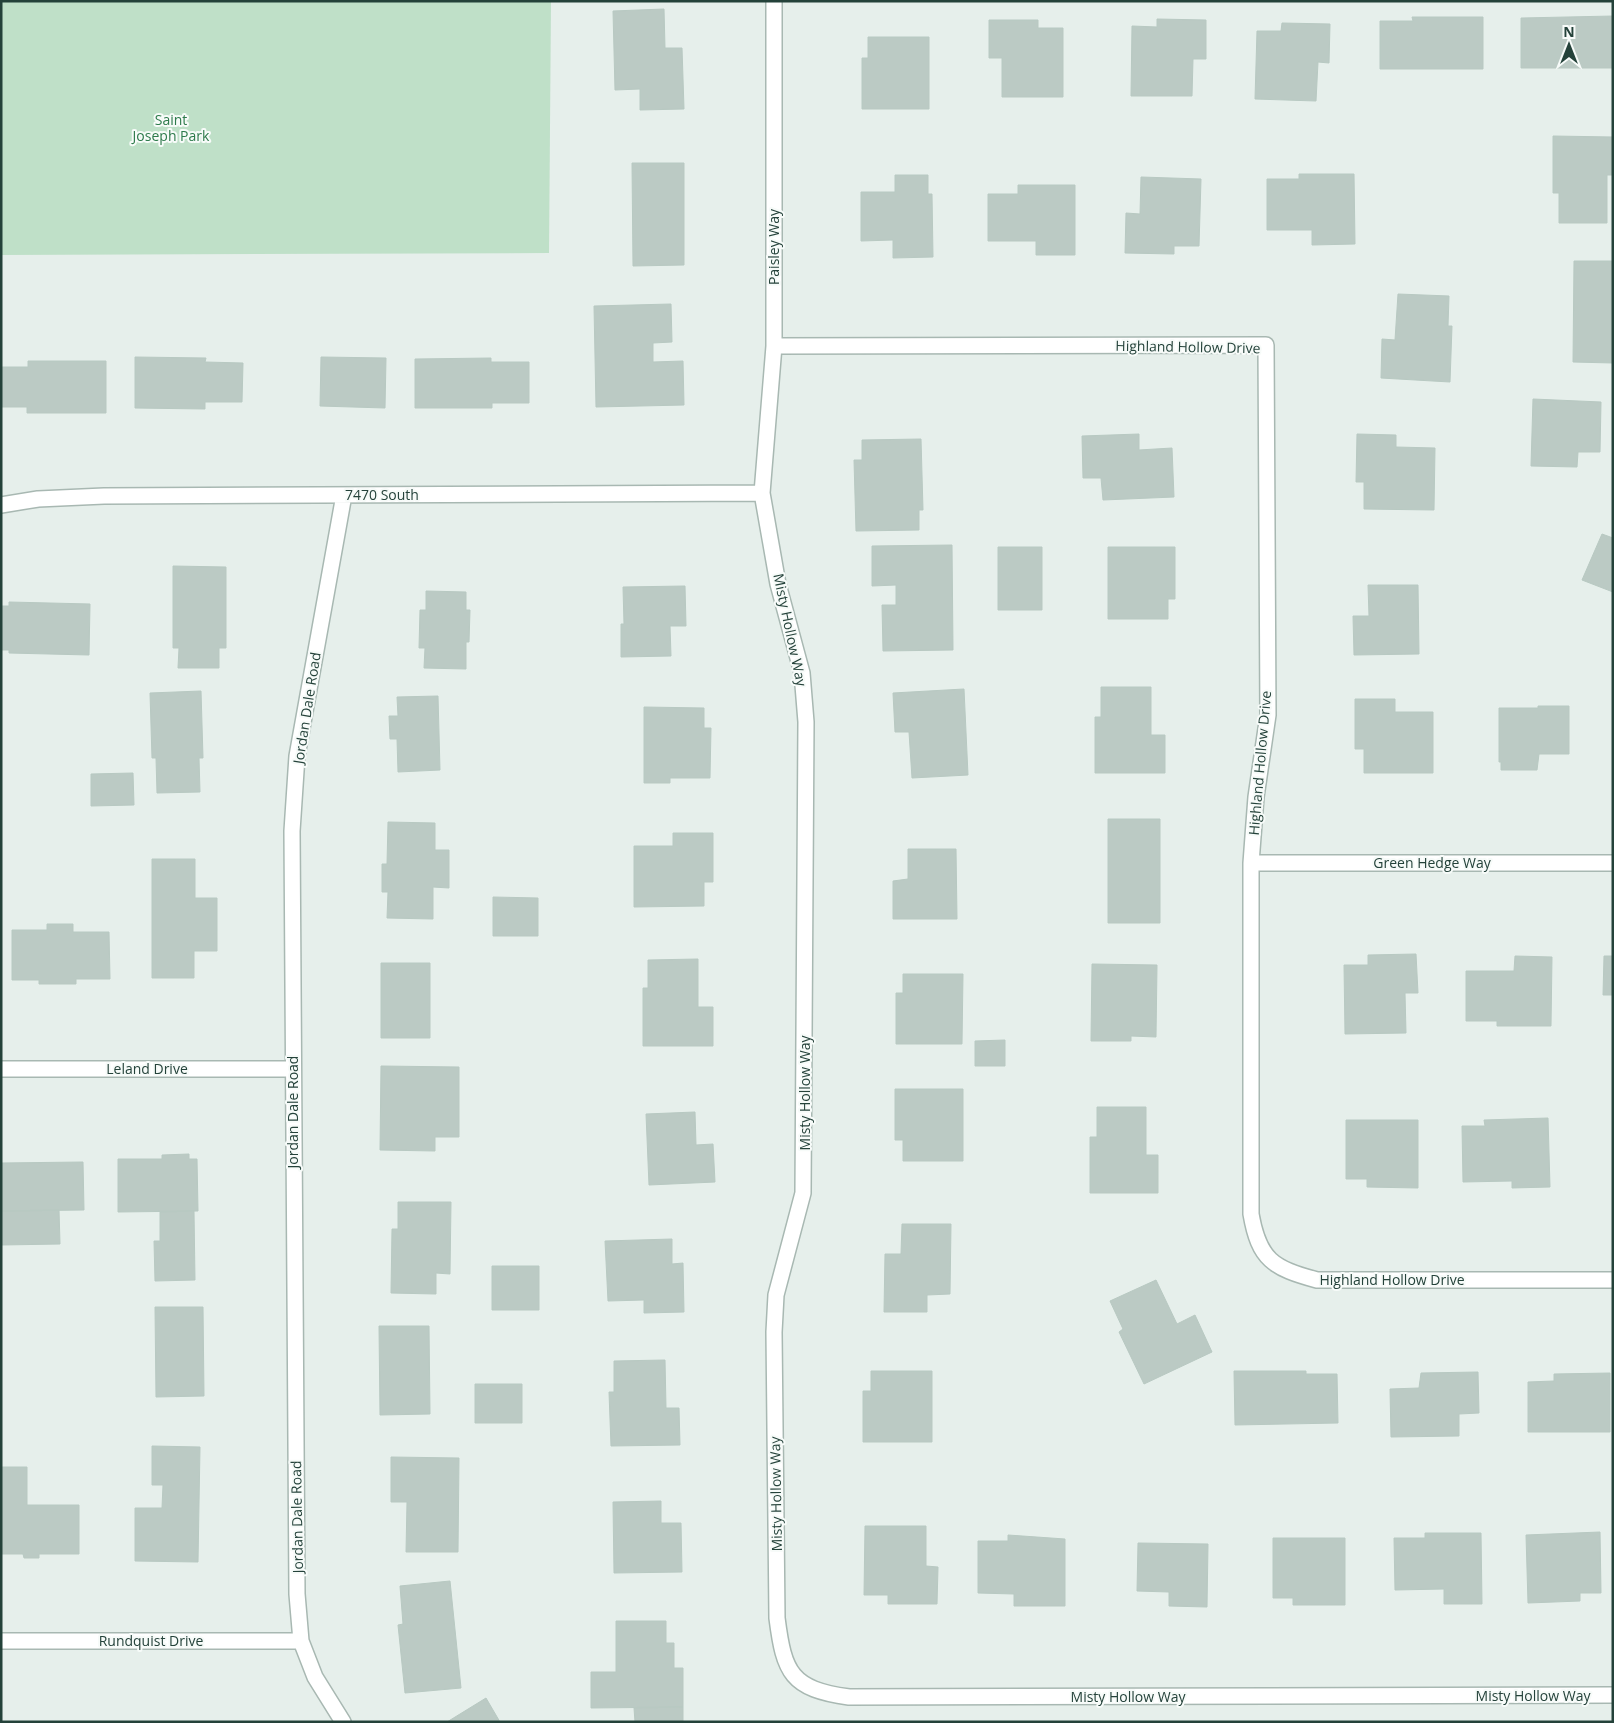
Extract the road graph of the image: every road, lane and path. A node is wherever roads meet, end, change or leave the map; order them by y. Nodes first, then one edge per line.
1 (774, 1) edge
2 (774, 346) junction
3 (762, 493) junction
4 (344, 495) junction
5 (1, 505) edge
6 (1251, 863) junction
7 (1613, 863) edge
8 (1, 1069) edge
9 (292, 1069) junction
10 (1613, 1280) edge
11 (1, 1641) edge
12 (301, 1641) junction
13 (1613, 1695) edge
14 (343, 1722) edge

1 - 2 street, Paisley Way
2 - 3 street, Paisley Way
2 - 6 street, Highland Hollow Drive
3 - 4 street, 7470 South
3 - 13 street, Misty Hollow Way
4 - 5 street, 7470 South
4 - 9 street, Jordan Dale Road
6 - 7 street, Green Hedge Way
6 - 10 street, Highland Hollow Drive
8 - 9 street, Leland Drive
9 - 12 street, Jordan Dale Road
11 - 12 street, Rundquist Drive
12 - 14 street, Jordan Dale Road

